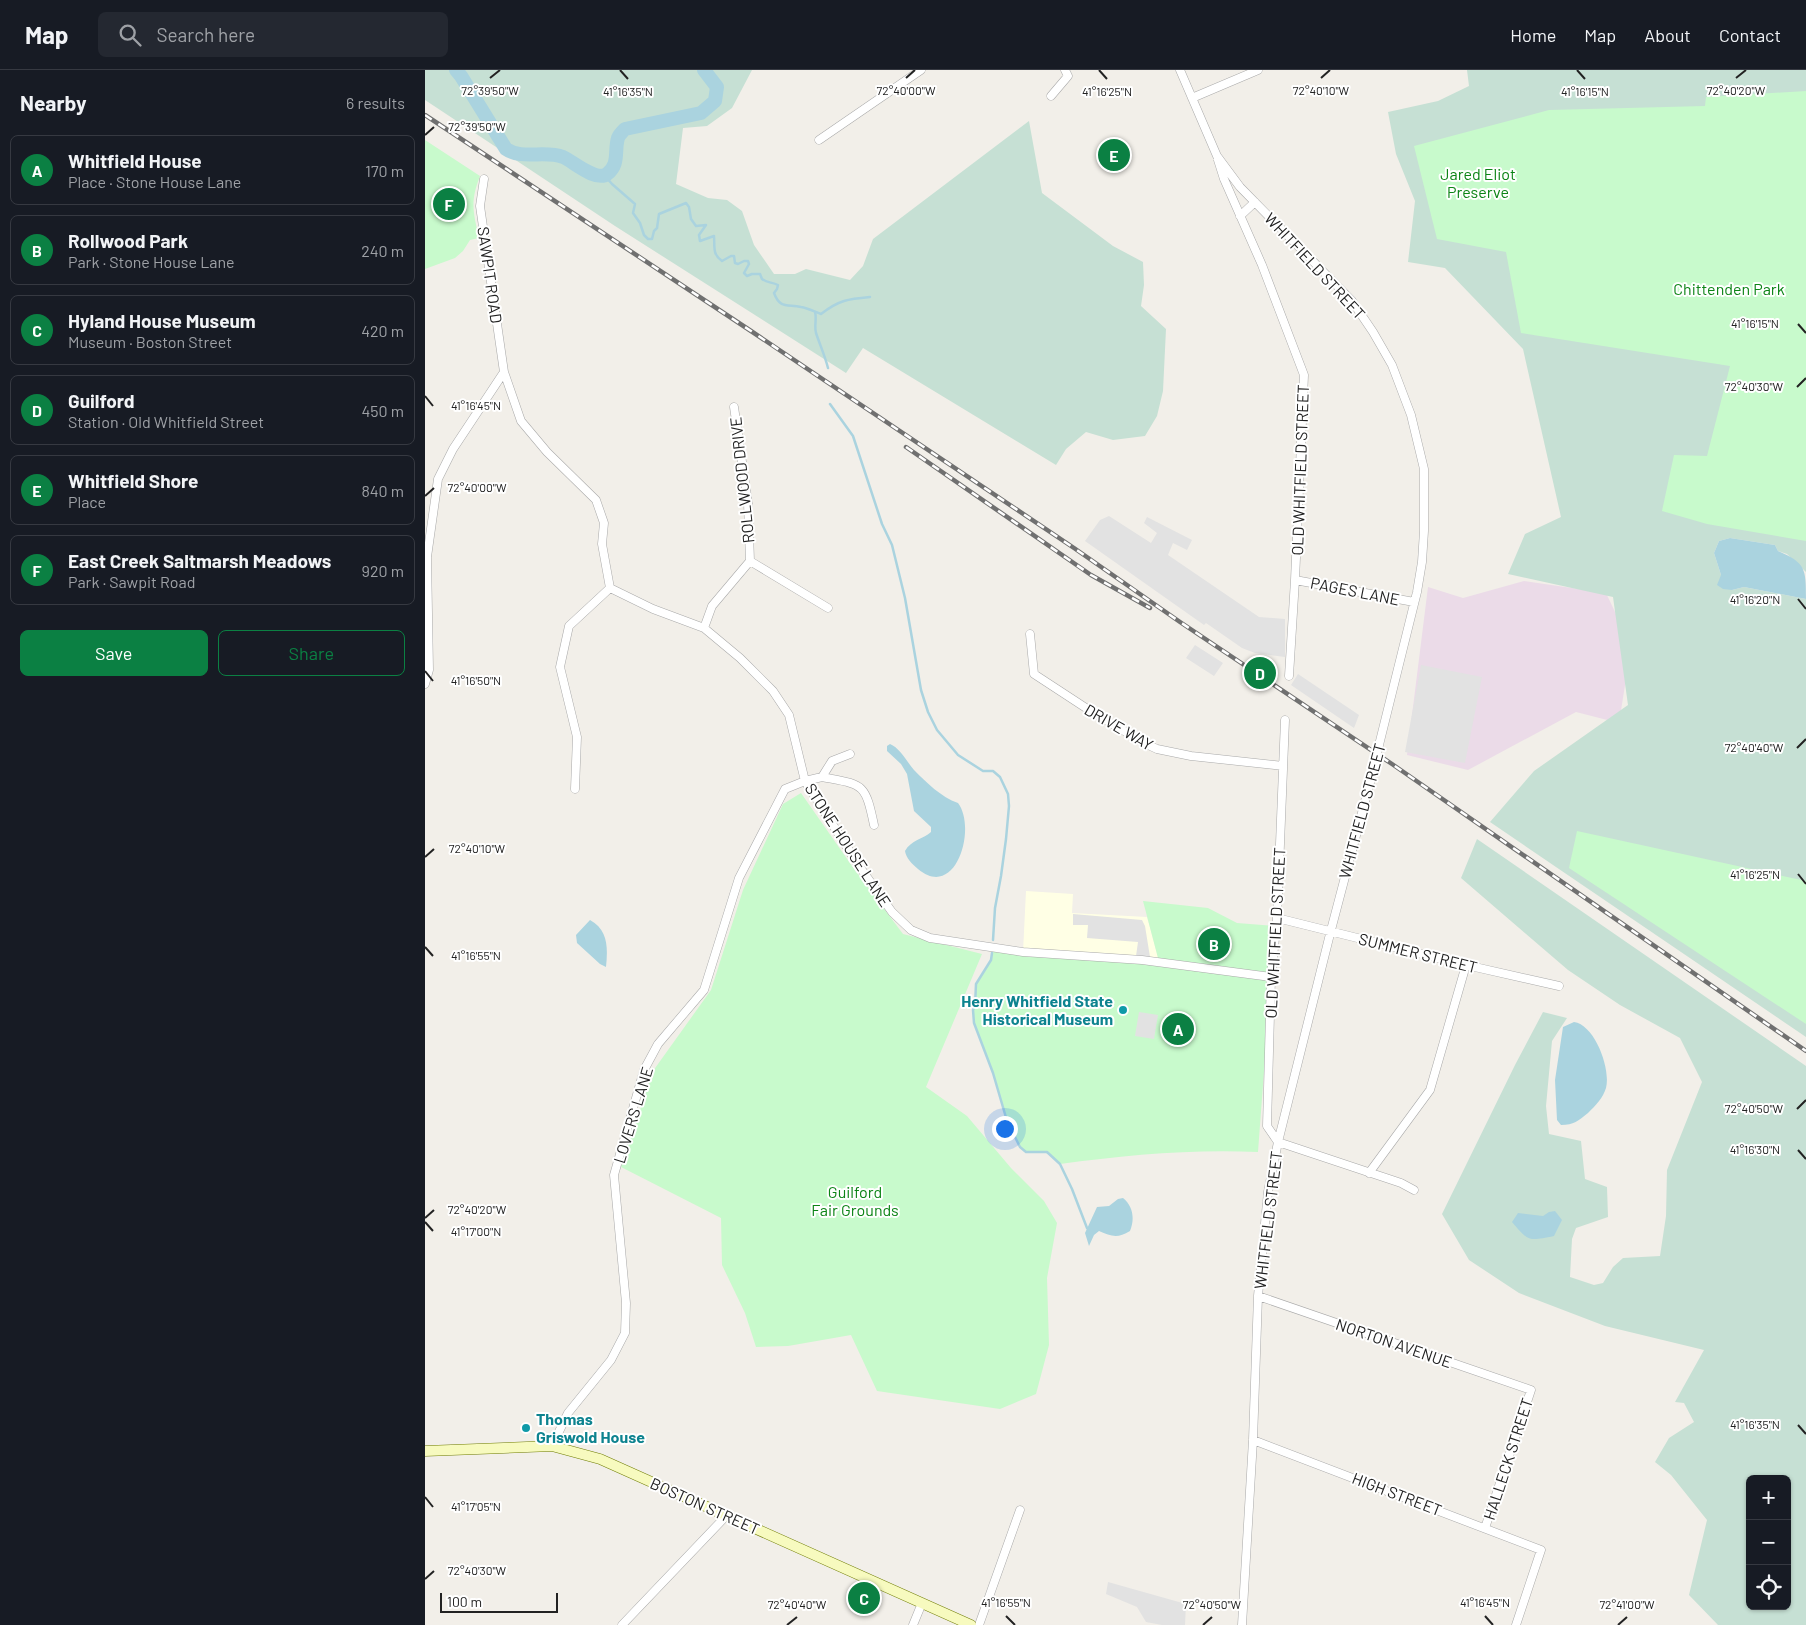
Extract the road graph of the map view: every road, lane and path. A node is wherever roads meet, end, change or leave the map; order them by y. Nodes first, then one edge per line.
1 (921, 70) edge
2 (1065, 70) edge
3 (1181, 70) edge
4 (1258, 70) edge
5 (1051, 96) dead end
6 (1192, 98) junction
7 (819, 140) dead end
8 (1217, 156) junction
9 (484, 179) dead end
10 (1255, 202) junction
11 (1240, 216) junction
12 (504, 372) junction
13 (734, 407) dead end
14 (750, 561) junction
15 (1295, 580) junction
16 (611, 588) junction
17 (1414, 602) junction
18 (828, 608) dead end
19 (427, 617) edge
20 (704, 628) junction
21 (1030, 634) dead end
22 (1289, 676) dead end
23 (425, 684) edge
24 (1285, 720) dead end
25 (850, 754) dead end
26 (1283, 766) junction
27 (822, 776) junction
28 (805, 780) junction
29 (575, 789) dead end
30 (873, 825) dead end
31 (1277, 918) junction
32 (1331, 930) junction
33 (1466, 965) junction
34 (1271, 977) junction
35 (1559, 986) dead end
36 (1278, 1142) junction
37 (1369, 1174) junction
38 (1414, 1190) dead end
39 (1258, 1296) junction
40 (1531, 1390) joint
41 (1253, 1440) junction
42 (553, 1446) junction
43 (425, 1451) edge
44 (1020, 1510) dead end
45 (727, 1515) junction
46 (1485, 1528) junction
47 (922, 1603) junction
48 (622, 1625) edge
49 (913, 1625) edge
50 (971, 1625) edge
51 (979, 1625) edge
52 (1242, 1625) edge
53 (1516, 1625) edge

1 - 7 street
2 - 5 street
3 - 6 street, WHITFIELD STREET
4 - 6 street
6 - 8 street, WHITFIELD STREET
8 - 10 street, WHITFIELD STREET
8 - 11 street, OLD WHITFIELD STREET
9 - 12 street, SAWPIT ROAD
10 - 11 street
10 - 17 street, WHITFIELD STREET
11 - 15 street, OLD WHITFIELD STREET
12 - 16 street
12 - 19 street
13 - 14 street, ROLLWOOD DRIVE
14 - 18 street
14 - 20 street, ROLLWOOD DRIVE
15 - 17 street, PAGES LANE
15 - 22 street, OLD WHITFIELD STREET
16 - 20 street, STONE HOUSE LANE
16 - 29 street
17 - 32 street, WHITFIELD STREET, bridge
19 - 23 street
20 - 28 street, STONE HOUSE LANE
21 - 26 street, DRIVE WAY
24 - 26 street, OLD WHITFIELD STREET
25 - 27 street
26 - 31 street, OLD WHITFIELD STREET
27 - 28 street, LOVERS LANE
27 - 30 street
28 - 34 street, STONE HOUSE LANE
28 - 42 street, LOVERS LANE
31 - 32 street, SUMMER STREET
31 - 34 street, OLD WHITFIELD STREET
32 - 33 street, SUMMER STREET
32 - 36 street, WHITFIELD STREET
33 - 35 street, SUMMER STREET
33 - 37 street
34 - 36 street, OLD WHITFIELD STREET
36 - 37 street
36 - 39 street, WHITFIELD STREET
37 - 38 street
39 - 40 street, NORTON AVENUE
39 - 41 street, WHITFIELD STREET
40 - 46 street, HALLECK STREET
41 - 46 street, HIGH STREET
41 - 52 street, WHITFIELD STREET
42 - 43 main road, BOSTON STREET
42 - 45 main road, BOSTON STREET
44 - 51 street
45 - 47 main road, BOSTON STREET
45 - 48 street
46 - 53 street, HIGH STREET
47 - 49 street
47 - 50 main road, BOSTON STREET

